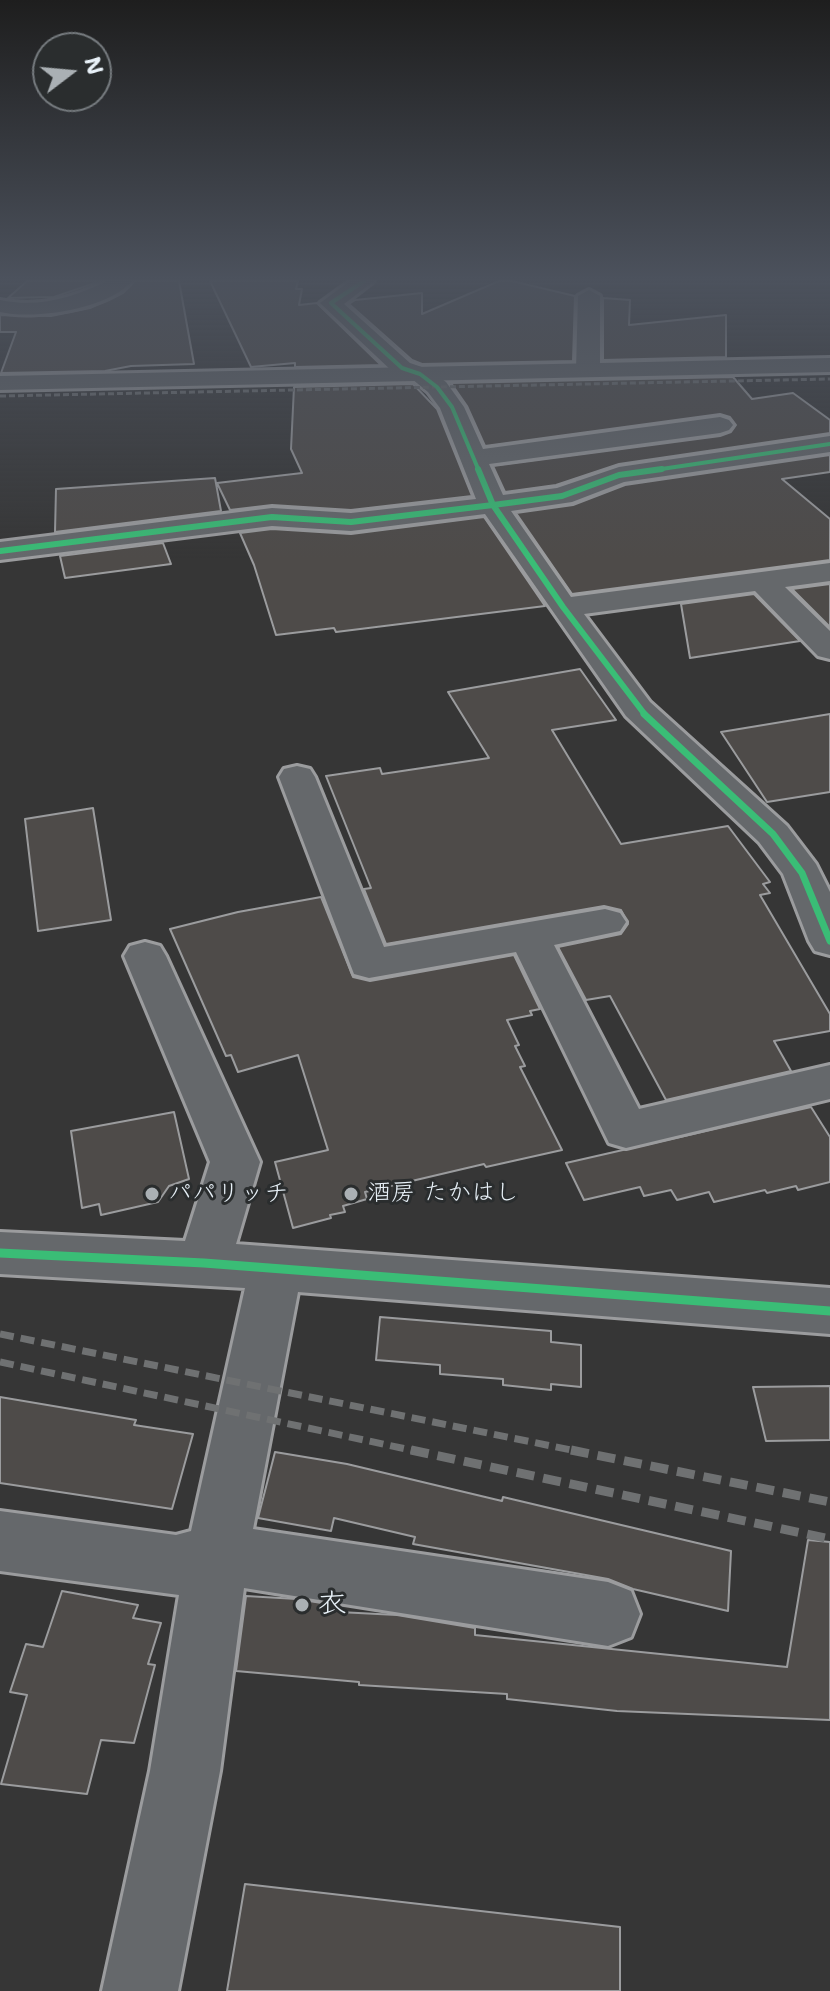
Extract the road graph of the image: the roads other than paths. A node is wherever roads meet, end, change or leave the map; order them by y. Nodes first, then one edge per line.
1 (420, 374) junction
2 (424, 374) edge
3 (0, 383) edge
4 (720, 425) dead end
5 (830, 444) edge
6 (473, 458) junction
7 (493, 505) junction
8 (0, 551) edge
9 (830, 572) edge
10 (762, 581) junction
11 (563, 607) junction
12 (830, 649) edge
13 (297, 777) dead end
14 (605, 922) dead end
15 (529, 936) junction
16 (830, 941) edge
17 (145, 956) dead end
18 (830, 1082) edge
19 (0, 1253) edge
20 (204, 1263) junction
21 (276, 1269) junction
22 (830, 1311) edge
23 (0, 1541) edge
24 (217, 1554) junction
25 (608, 1614) dead end
26 (140, 1991) edge

1 - 2 street
1 - 3 street
1 - 6 street
4 - 6 street
5 - 7 street
6 - 7 street
7 - 8 street
7 - 11 street
9 - 10 street
10 - 11 street
10 - 12 street
11 - 16 street
13 - 15 street
14 - 15 street
15 - 18 street
17 - 20 street
19 - 20 street
20 - 21 street
21 - 22 street
21 - 24 street
23 - 24 street
24 - 25 street
24 - 26 street

